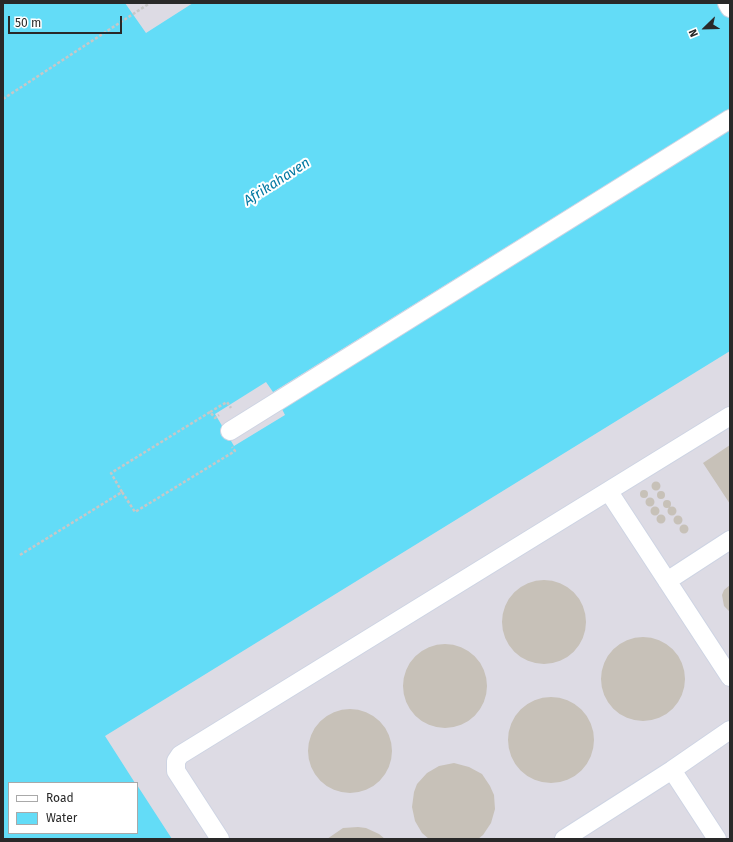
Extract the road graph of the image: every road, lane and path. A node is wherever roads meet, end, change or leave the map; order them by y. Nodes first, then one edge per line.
1 (150, 3) edge
2 (727, 3) edge
3 (730, 8) edge
4 (3, 99) edge
5 (730, 119) edge
6 (231, 408) dead end
7 (210, 412) junction
8 (219, 415) dead end
9 (730, 416) edge
10 (233, 437) joint
11 (122, 492) junction
12 (609, 492) junction
13 (730, 540) edge
14 (20, 555) dead end
15 (667, 581) junction
16 (730, 677) edge
17 (730, 730) edge
18 (672, 770) junction
19 (716, 838) edge
20 (220, 839) edge
21 (564, 839) edge

1 - 4 path
2 - 3 lane
5 - 10 lane
6 - 7 path
7 - 8 path
7 - 11 path
9 - 12 lane
10 - 11 path
11 - 14 path
12 - 15 lane
12 - 20 lane
13 - 15 lane
15 - 16 lane
17 - 18 lane
18 - 19 lane
18 - 21 lane

